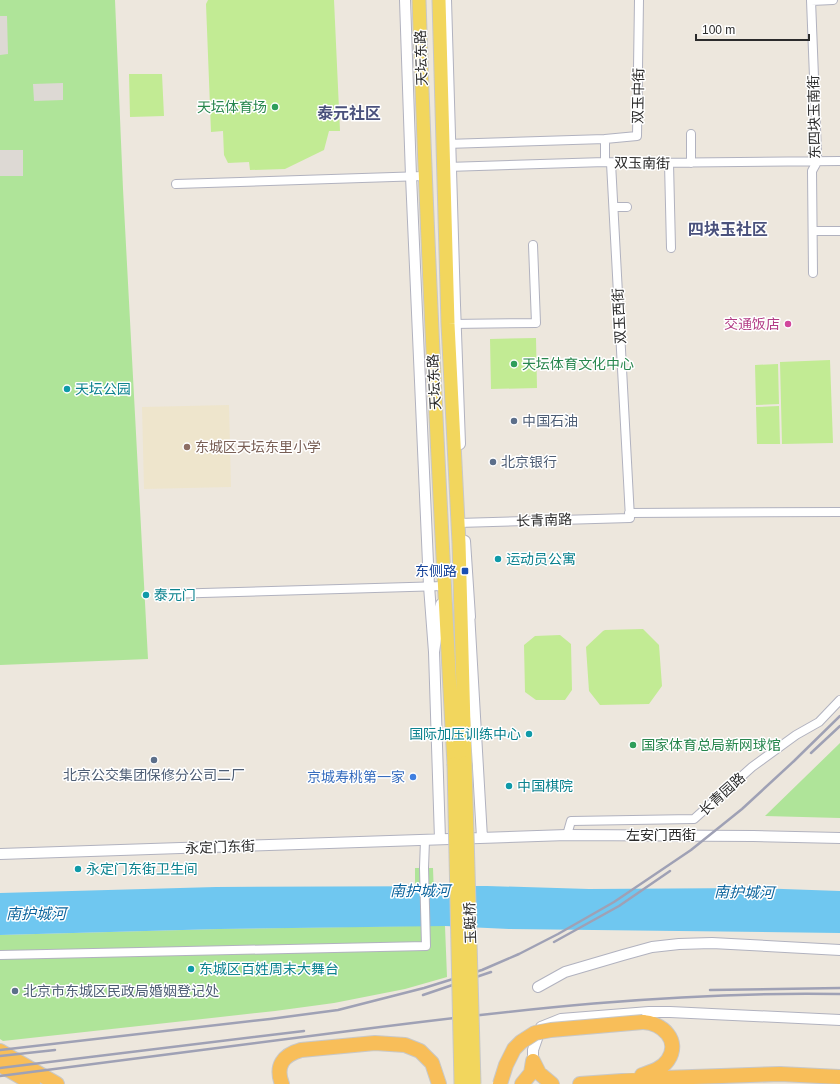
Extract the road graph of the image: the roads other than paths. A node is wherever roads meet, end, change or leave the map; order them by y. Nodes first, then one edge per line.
1 (406, 0) edge
2 (419, 0) edge
3 (439, 0) edge
4 (446, 0) edge
5 (639, 0) edge
6 (811, 0) edge
7 (833, 0) edge
8 (691, 134) dead end
9 (605, 139) junction
10 (447, 144) junction
11 (840, 161) edge
12 (608, 162) junction
13 (817, 162) junction
14 (669, 163) junction
15 (691, 163) junction
16 (448, 167) junction
17 (418, 176) junction
18 (176, 184) dead end
19 (614, 207) junction
20 (626, 207) dead end
21 (813, 231) junction
22 (840, 231) edge
23 (533, 245) dead end
24 (671, 248) dead end
25 (814, 273) dead end
26 (452, 324) junction
27 (840, 512) edge
28 (630, 516) junction
29 (461, 523) junction
30 (459, 573) junction
31 (429, 586) junction
32 (444, 586) junction
33 (167, 594) dead end
34 (470, 617) junction
35 (434, 652) junction
36 (840, 700) edge
37 (460, 763) junction
38 (481, 806) junction
39 (439, 808) junction
40 (567, 835) junction
41 (462, 838) junction
42 (482, 838) junction
43 (840, 838) edge
44 (440, 839) junction
45 (426, 840) junction
46 (0, 854) edge
47 (840, 950) edge
48 (0, 956) edge
49 (538, 986) dead end
50 (840, 1020) edge
51 (0, 1051) edge
52 (534, 1061) junction
53 (0, 1065) edge
54 (840, 1077) edge
55 (628, 1081) junction
56 (33, 1084) edge
57 (57, 1084) edge
58 (282, 1084) edge
59 (439, 1084) edge
60 (460, 1084) edge
61 (467, 1084) edge
62 (474, 1084) edge
63 (500, 1084) edge
64 (522, 1084) edge
65 (552, 1084) edge
66 (580, 1084) edge

1 - 17 street
2 - 17 main road, 天坛东路
3 - 10 main road, 天坛东路
4 - 10 street
5 - 9 street, 双玉中街
6 - 7 street
6 - 13 street, 东四块玉南街
8 - 15 street
9 - 10 street
9 - 12 street
10 - 16 main road, 天坛东路
11 - 13 street, 双玉南街
12 - 14 street, 双玉南街
12 - 16 street, 双玉南街
12 - 19 street, 双玉西街
13 - 15 street, 双玉南街
13 - 21 street, 东四块玉南街
14 - 15 street, 双玉南街
14 - 24 street
16 - 26 main road, 天坛东路
17 - 18 street
17 - 31 street
17 - 32 main road, 天坛东路
19 - 20 street
19 - 28 street, 双玉西街
21 - 22 street
21 - 25 street, 东四块玉南街
23 - 26 street
26 - 29 main road, 天坛东路
27 - 28 street, 长青南路
28 - 29 street, 长青南路
29 - 30 main road, 天坛东路
29 - 34 street
30 - 34 street
30 - 37 main road, 天坛东路
31 - 32 street
31 - 33 street
31 - 35 street
32 - 35 street
32 - 37 main road, 天坛东路
34 - 38 street
35 - 39 street
36 - 40 street, 长青园路
37 - 60 main road, 玉蜓桥, bridge
37 - 62 main road, 玉蜓桥, bridge
38 - 39 street
38 - 42 street
39 - 44 street
40 - 42 street, 左安门西街
40 - 43 street, 左安门西街
41 - 42 street, 左安门西街
41 - 44 street, 永定门东街
41 - 61 street
44 - 45 street, 永定门东街
45 - 46 street, 永定门东街
45 - 48 street
47 - 49 street
50 - 52 street
51 - 57 highway
52 - 64 highway
52 - 65 highway
53 - 56 highway
54 - 55 highway
55 - 63 highway, bridge
55 - 66 highway
58 - 59 highway

